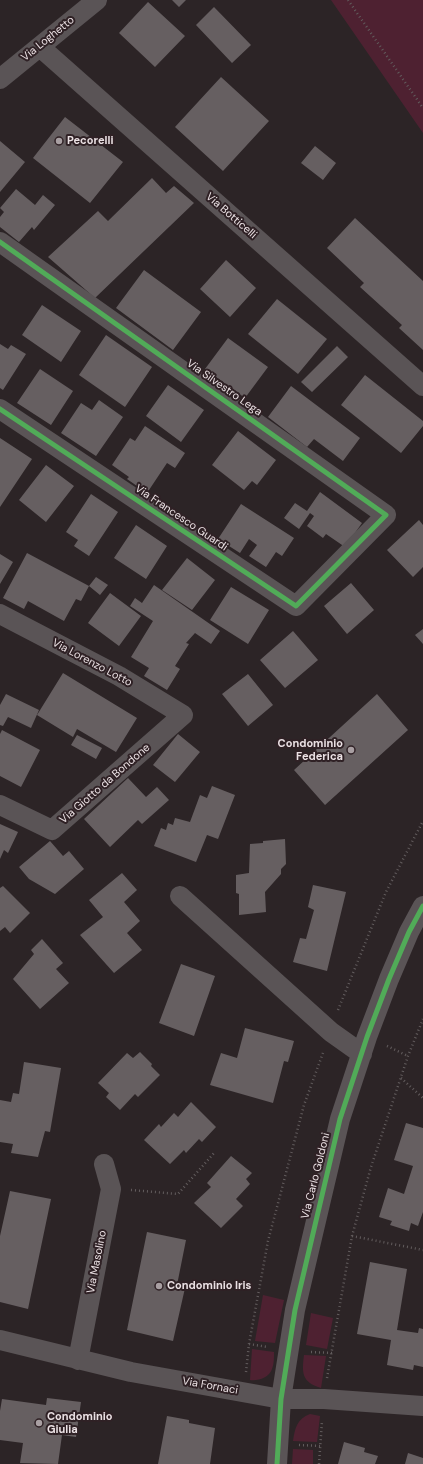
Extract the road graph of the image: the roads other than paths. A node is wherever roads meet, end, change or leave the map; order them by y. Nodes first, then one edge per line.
1 (97, 0) edge
2 (40, 47) junction
3 (0, 79) edge
4 (0, 242) edge
5 (423, 386) edge
6 (0, 409) edge
7 (343, 559) joint
8 (0, 614) edge
9 (183, 715) joint
10 (0, 805) edge
11 (180, 896) dead end
12 (423, 906) edge
13 (416, 938) edge
14 (362, 1054) junction
15 (104, 1164) dead end
16 (0, 1340) edge
17 (78, 1360) junction
18 (281, 1399) junction
19 (423, 1406) edge
20 (276, 1464) edge

1 - 2 street, Via Loghetto
2 - 3 street, Via Loghetto
2 - 5 street, Via Botticelli
4 - 7 street, Via Silvestro Lega
6 - 7 street, Via Francesco Guardi
8 - 9 street, Via Lorenzo Lotto
9 - 10 street, Via Giotto da Bondone
11 - 14 street
12 - 13 street, Via Carlo Goldoni
13 - 14 street, Via Carlo Goldoni
14 - 18 street, Via Carlo Goldoni
15 - 17 street, Via Masolino
16 - 17 street, Via Fornaci
17 - 18 street, Via Fornaci
18 - 19 street, Via Fornaci
18 - 20 street, Via Carlo Goldoni

